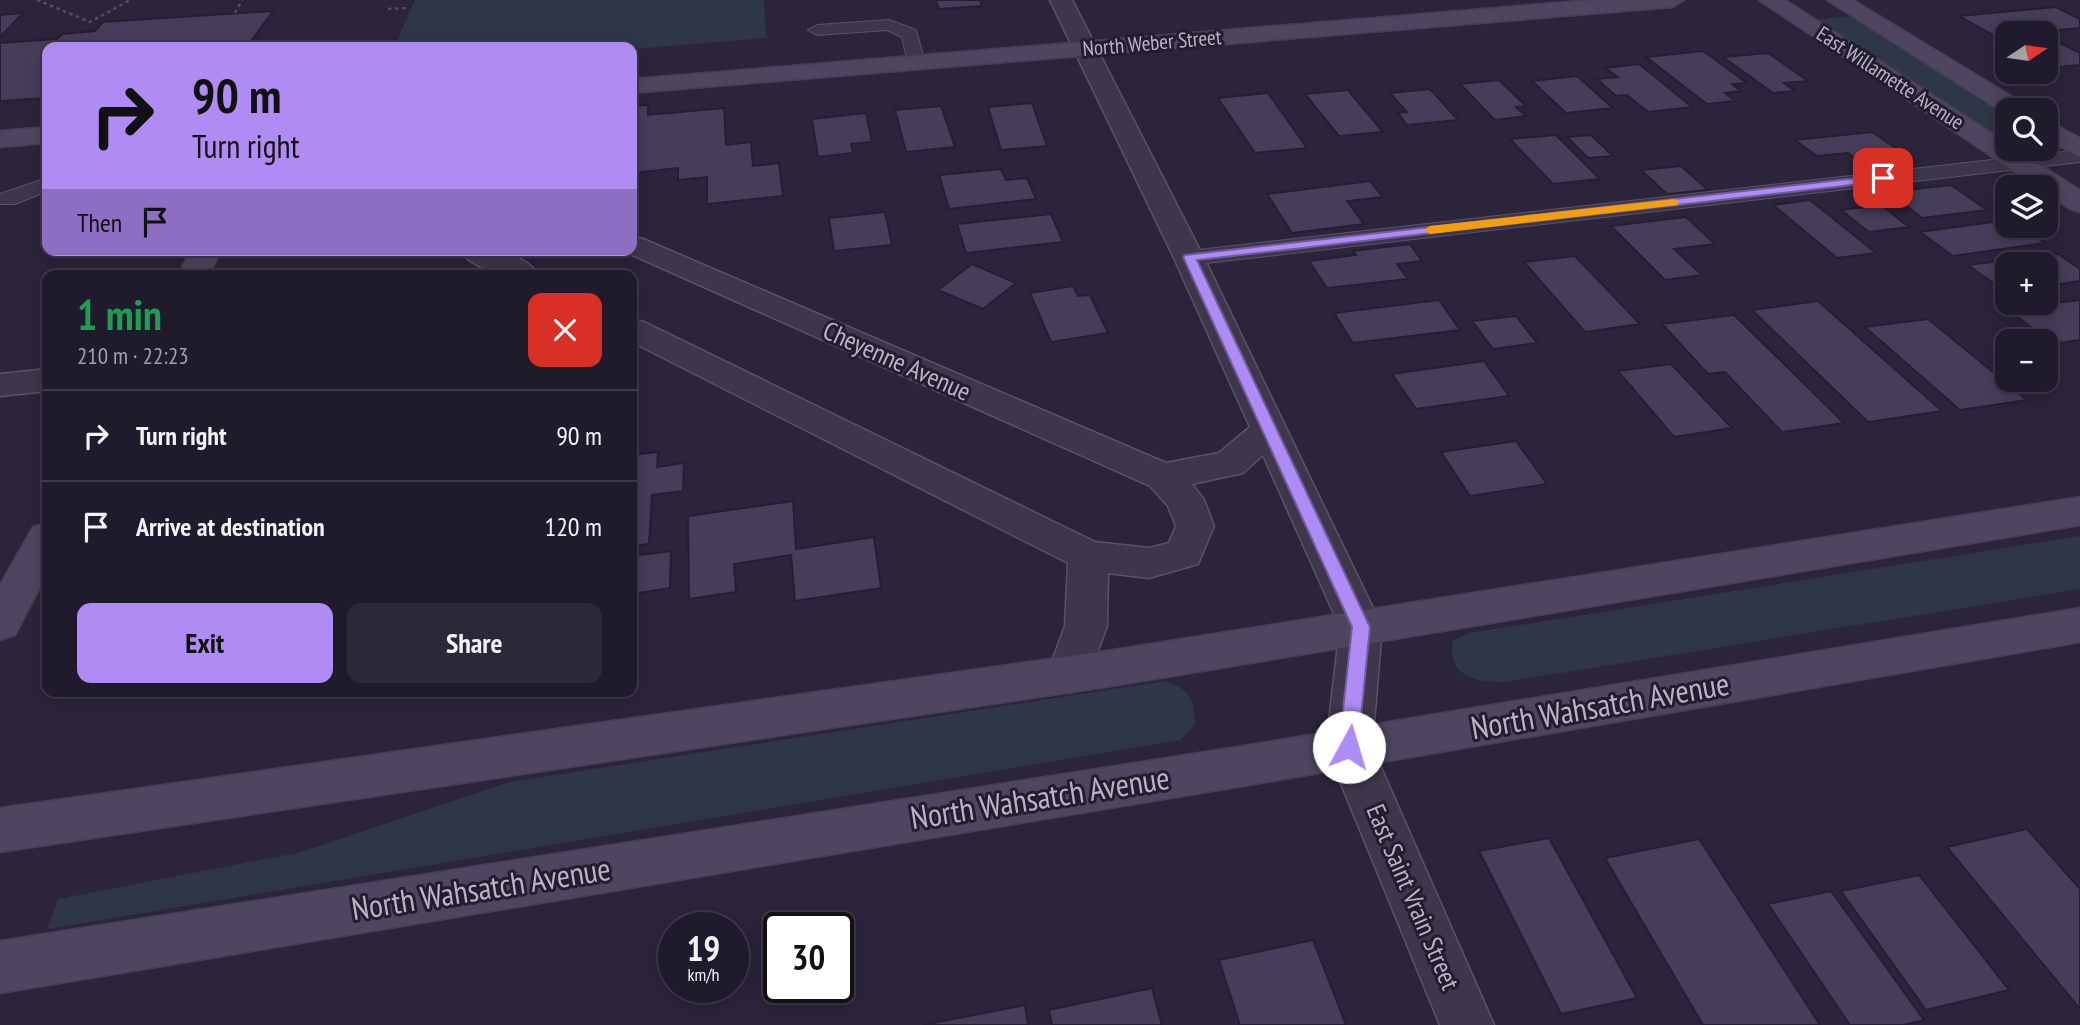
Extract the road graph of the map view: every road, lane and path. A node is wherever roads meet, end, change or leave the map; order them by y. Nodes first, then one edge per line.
1 (37, 0) edge
2 (130, 0) edge
3 (242, 0) edge
4 (1061, 0) edge
5 (1673, 0) edge
6 (1770, 0) edge
7 (1838, 0) edge
8 (408, 8) dead end
9 (388, 9) dead end
10 (235, 13) dead end
11 (817, 30) dead end
12 (1085, 49) junction
13 (916, 63) junction
14 (637, 86) edge
15 (1997, 98) edge
16 (42, 135) edge
17 (2058, 135) edge
18 (0, 139) edge
19 (2080, 149) edge
20 (2080, 156) edge
21 (2019, 162) junction
22 (42, 182) edge
23 (7, 199) dead end
24 (2080, 203) edge
25 (637, 247) edge
26 (487, 256) edge
27 (1189, 257) junction
28 (514, 270) edge
29 (637, 330) edge
30 (42, 381) edge
31 (0, 385) edge
32 (1268, 431) junction
33 (1163, 478) junction
34 (2080, 511) edge
35 (42, 546) edge
36 (1088, 556) junction
37 (0, 623) edge
38 (2080, 625) edge
39 (1361, 627) junction
40 (1069, 675) junction
41 (1349, 747) junction
42 (0, 830) edge
43 (0, 967) edge
44 (1467, 1025) edge

1 - 2 path
3 - 10 path
4 - 12 street
5 - 12 main road, North Weber Street
6 - 21 main road, East Willamette Avenue
7 - 15 main road, East Willamette Avenue
8 - 9 path
11 - 13 lane
12 - 13 main road, North Weber Street
12 - 27 street
13 - 14 main road, North Weber Street
16 - 18 main road
17 - 19 main road
20 - 21 lane
21 - 24 main road, East Willamette Avenue
21 - 27 lane
22 - 23 lane
25 - 33 street, Cheyenne Avenue
26 - 28 street
27 - 32 street
29 - 36 street, Cheyenne Avenue
30 - 31 street
32 - 33 street
32 - 39 street
33 - 36 street, Cheyenne Avenue
34 - 39 main road
35 - 37 main road
36 - 40 street
38 - 41 main road, North Wahsatch Avenue
39 - 40 main road
39 - 41 street, East Saint Vrain Street
40 - 42 main road
41 - 43 main road, North Wahsatch Avenue
41 - 44 street, East Saint Vrain Street

